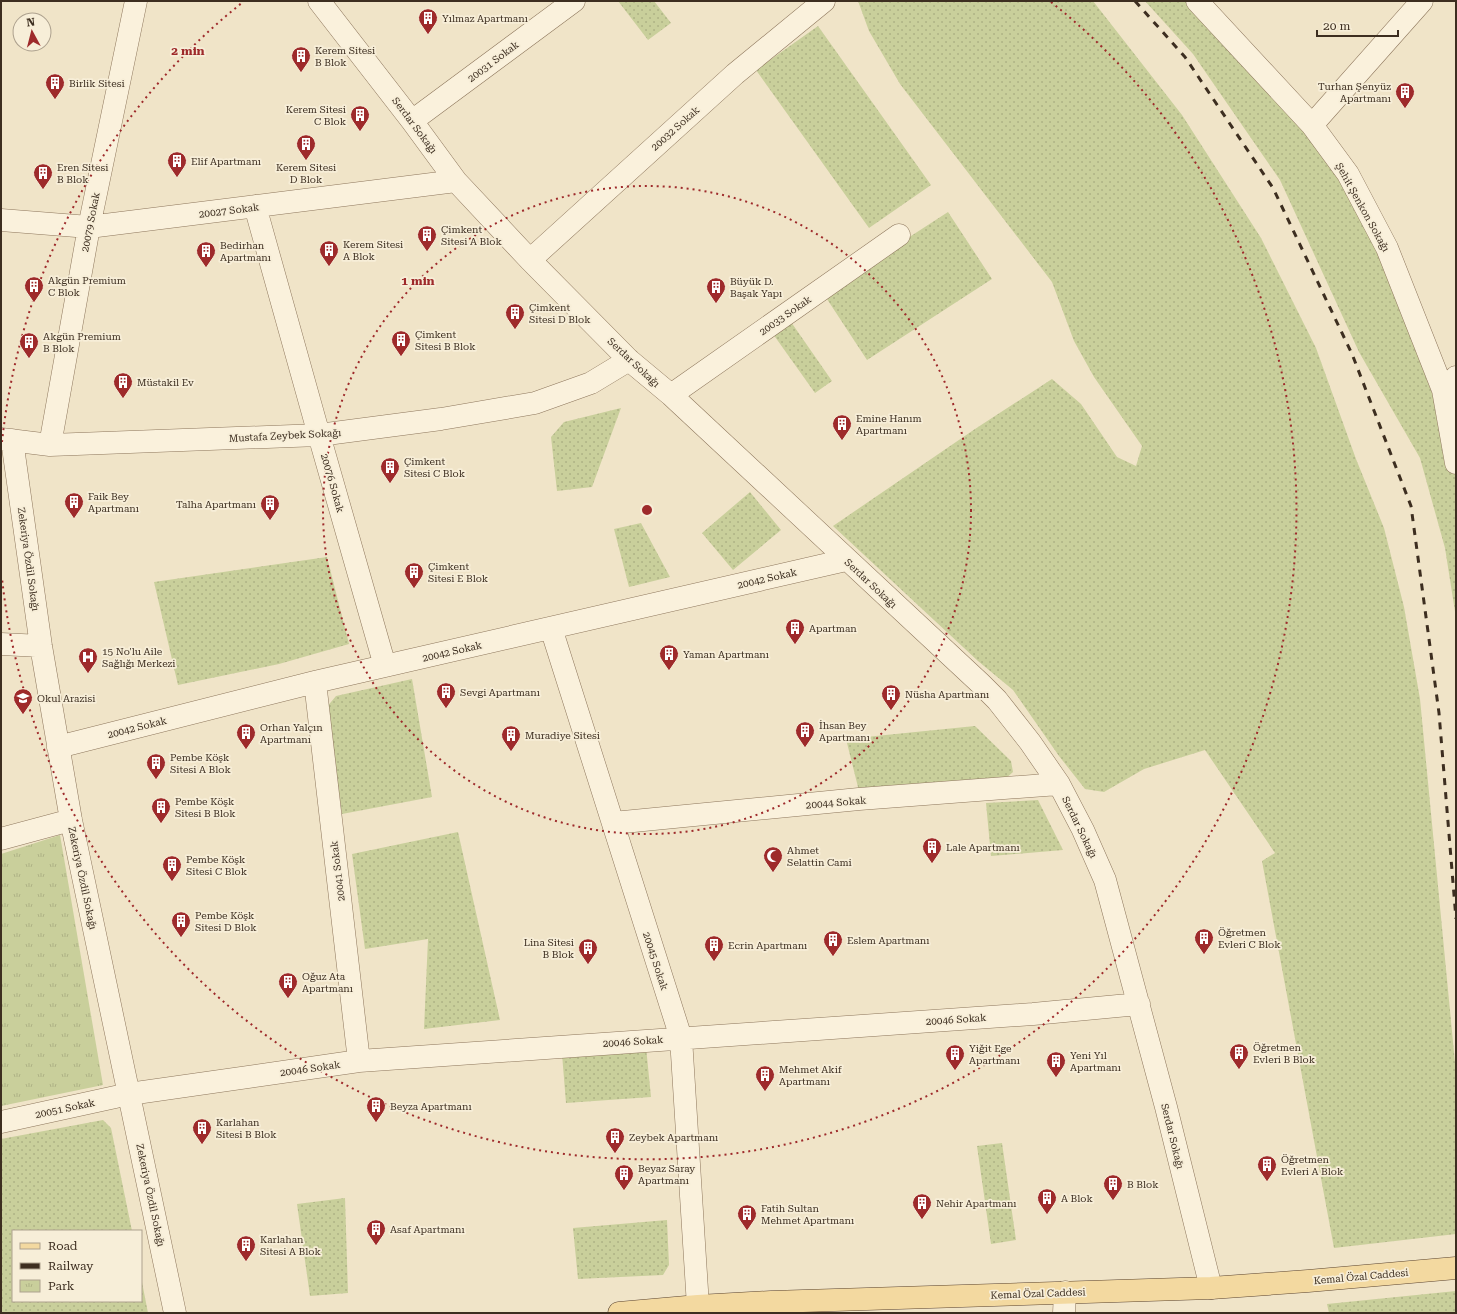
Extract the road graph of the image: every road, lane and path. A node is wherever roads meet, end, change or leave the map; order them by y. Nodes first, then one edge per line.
1 (136, 1) edge
2 (319, 1) edge
3 (574, 1) edge
4 (824, 1) edge
5 (1197, 1) edge
6 (1422, 1) edge
7 (412, 120) junction
8 (1312, 125) junction
9 (456, 181) junction
10 (255, 206) junction
11 (1, 220) edge
12 (89, 227) junction
13 (899, 235) dead end
14 (530, 260) junction
15 (629, 360) junction
16 (1452, 390) edge
17 (670, 396) junction
18 (319, 436) junction
19 (7, 439) edge
20 (50, 444) junction
21 (1456, 464) edge
22 (846, 560) junction
23 (551, 628) junction
24 (1, 644) edge
25 (41, 646) junction
26 (385, 666) junction
27 (314, 682) junction
28 (58, 747) junction
29 (1059, 784) junction
30 (71, 820) junction
31 (613, 823) junction
32 (1, 839) edge
33 (1138, 1004) junction
34 (681, 1038) junction
35 (359, 1061) junction
36 (130, 1094) junction
37 (1, 1122) edge
38 (1456, 1268) edge
39 (1211, 1288) junction
40 (1064, 1303) edge
41 (698, 1306) junction
42 (771, 1308) edge
43 (175, 1313) edge
44 (619, 1313) edge

1 - 12 street, 20079 Sokak
2 - 7 street, Serdar Sokağı
3 - 7 street, 20031 Sokak
4 - 14 street, 20032 Sokak
5 - 8 street, Şehit Şenkon Sokağı
6 - 8 street
7 - 9 street, Serdar Sokağı
8 - 16 street, Şehit Şenkon Sokağı
9 - 10 street, 20027 Sokak
9 - 14 street, Serdar Sokağı
10 - 12 street, 20027 Sokak
10 - 18 street, 20076 Sokak
11 - 12 street, 20027 Sokak
12 - 20 street, 20079 Sokak
13 - 17 street, 20033 Sokak
14 - 15 street, Serdar Sokağı
15 - 17 street, Serdar Sokağı
15 - 18 street, Mustafa Zeybek Sokağı
16 - 21 street, Şehit Şenkon Sokağı
17 - 22 street, Serdar Sokağı
18 - 20 street, Mustafa Zeybek Sokağı
18 - 26 street, 20076 Sokak
19 - 20 street, Mustafa Zeybek Sokağı
19 - 25 street, Zekeriya Özdil Sokağı
22 - 23 street, 20042 Sokak
22 - 29 street, Serdar Sokağı
23 - 26 street, 20042 Sokak
23 - 31 street, 20045 Sokak
24 - 25 street
25 - 28 street, Zekeriya Özdil Sokağı
26 - 27 street, 20042 Sokak
27 - 28 street, 20042 Sokak
27 - 35 street, 20041 Sokak
28 - 30 street, Zekeriya Özdil Sokağı
29 - 31 street, 20044 Sokak
29 - 33 street, Serdar Sokağı
30 - 32 street
30 - 36 street, Zekeriya Özdil Sokağı
31 - 34 street, 20045 Sokak
33 - 34 street, 20046 Sokak
33 - 39 street, Serdar Sokağı
34 - 35 street, 20046 Sokak
34 - 41 street, 20045 Sokak
35 - 36 street, 20046 Sokak
36 - 37 street, 20051 Sokak
36 - 43 street, Zekeriya Özdil Sokağı
38 - 39 main road, Kemal Özal Caddesi
39 - 40 main road, Kemal Özal Caddesi
40 - 42 main road, Kemal Özal Caddesi
41 - 42 main road, Kemal Özal Caddesi
41 - 44 main road, Kemal Özal Caddesi

